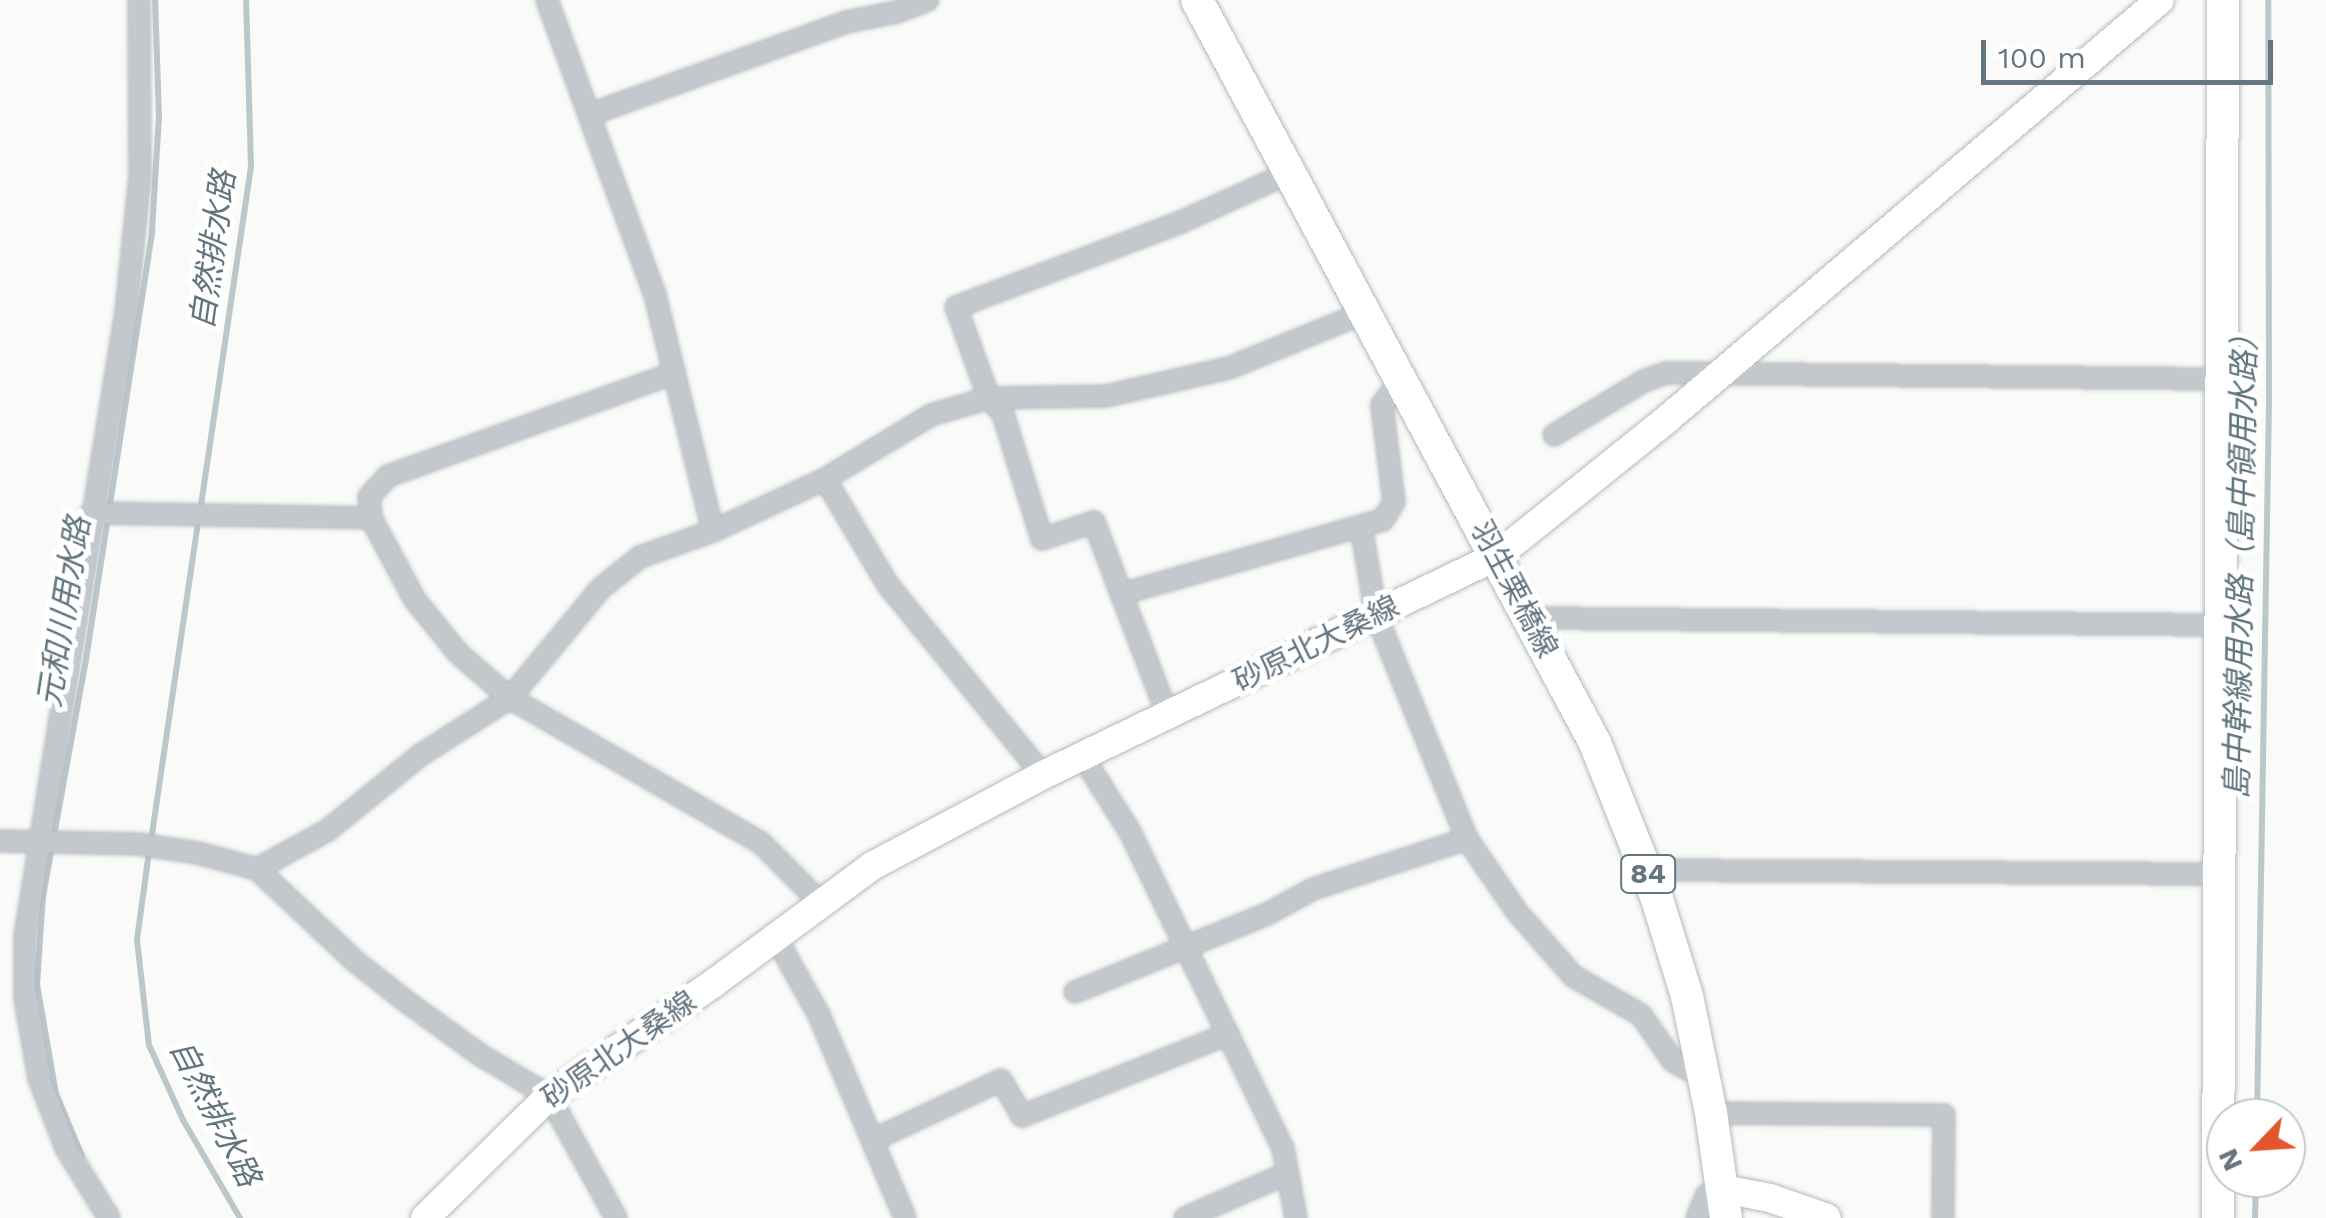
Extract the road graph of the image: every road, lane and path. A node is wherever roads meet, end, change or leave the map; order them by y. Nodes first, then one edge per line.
1 (547, 0) edge
2 (928, 0) edge
3 (1196, 0) edge
4 (2160, 0) edge
5 (2224, 0) edge
6 (143, 2) edge
7 (590, 114) junction
8 (1289, 173) junction
9 (1364, 313) junction
10 (672, 374) junction
11 (1718, 376) junction
12 (2223, 379) junction
13 (1400, 380) junction
14 (989, 398) junction
15 (1554, 435) dead end
16 (824, 479) junction
17 (91, 513) junction
18 (371, 518) junction
19 (1361, 526) junction
20 (713, 531) junction
21 (1496, 556) junction
22 (1121, 594) junction
23 (1376, 615) junction
24 (1532, 618) junction
25 (2224, 625) junction
26 (510, 698) junction
27 (1168, 716) junction
28 (1083, 757) junction
29 (1042, 775) junction
30 (1467, 840) junction
31 (0, 841) edge
32 (38, 842) junction
33 (257, 868) junction
34 (1646, 870) junction
35 (2221, 874) junction
36 (820, 902) junction
37 (776, 936) junction
38 (1185, 946) junction
39 (1075, 992) dead end
40 (1228, 1034) junction
41 (1705, 1079) junction
42 (548, 1096) junction
43 (1711, 1112) junction
44 (873, 1140) junction
45 (1288, 1172) junction
46 (1724, 1203) edge
47 (109, 1218) edge
48 (425, 1218) edge
49 (616, 1218) edge
50 (905, 1218) edge
51 (1184, 1218) edge
52 (1296, 1218) edge
53 (1698, 1218) edge
54 (1827, 1218) edge
55 (1943, 1218) edge
56 (2218, 1218) edge

1 - 7 street
2 - 7 street
3 - 8 main road, 羽生栗橋線 / 84
4 - 11 main road, 砂原北大桑線
5 - 12 main road
6 - 17 street
7 - 10 street
8 - 9 main road, 羽生栗橋線 / 84
8 - 14 street
9 - 13 main road, 羽生栗橋線 / 84
9 - 14 street
10 - 18 street
10 - 20 street
11 - 12 street
11 - 15 street
11 - 21 main road, 砂原北大桑線
12 - 25 main road
13 - 19 street
13 - 21 main road, 羽生栗橋線 / 84
14 - 16 street
14 - 22 street
16 - 20 street
16 - 29 street
17 - 18 street
17 - 32 street
18 - 26 street
19 - 22 street
19 - 23 street
20 - 26 street
21 - 23 main road, 砂原北大桑線
21 - 24 main road, 羽生栗橋線 / 84
22 - 27 street
23 - 27 main road, 砂原北大桑線
23 - 30 street
24 - 25 street
24 - 34 main road, 羽生栗橋線 / 84
25 - 35 main road
26 - 33 street
26 - 36 street
27 - 28 main road, 砂原北大桑線
28 - 29 main road, 砂原北大桑線
28 - 38 street
29 - 36 main road, 砂原北大桑線
30 - 38 street
30 - 41 street
31 - 32 street
32 - 33 street
32 - 47 street
33 - 42 street
34 - 35 street
34 - 41 main road, 羽生栗橋線 / 84
35 - 56 main road
36 - 37 main road, 砂原北大桑線
37 - 42 main road, 砂原北大桑線
37 - 44 street
38 - 39 street
38 - 40 street
40 - 44 street
40 - 45 street
41 - 43 main road, 羽生栗橋線 / 84
42 - 48 main road, 砂原北大桑線
42 - 49 street
43 - 46 main road, 羽生栗橋線 / 84
43 - 55 street
44 - 50 street
45 - 51 street
45 - 52 street
46 - 53 street
46 - 54 main road

